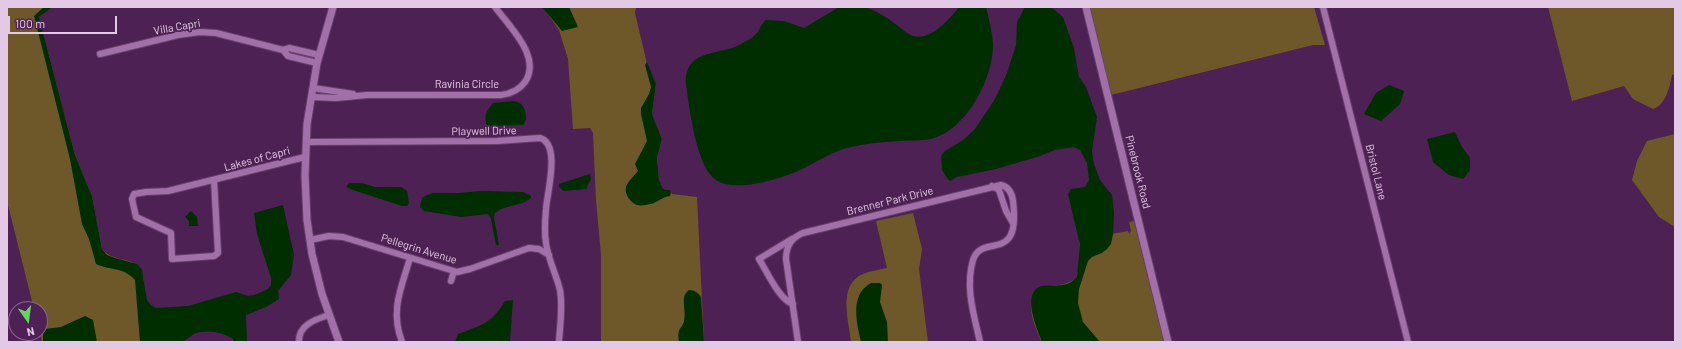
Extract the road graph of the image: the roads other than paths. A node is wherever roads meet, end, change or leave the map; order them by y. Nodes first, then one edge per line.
1 (333, 7) edge
2 (495, 7) edge
3 (1086, 7) edge
4 (1323, 7) edge
5 (283, 50) junction
6 (100, 54) dead end
7 (319, 55) junction
8 (317, 63) junction
9 (313, 88) junction
10 (367, 95) junction
11 (312, 97) junction
12 (306, 142) junction
13 (305, 157) junction
14 (214, 180) junction
15 (990, 186) junction
16 (1013, 224) junction
17 (795, 237) junction
18 (310, 240) junction
19 (549, 255) junction
20 (410, 258) junction
21 (454, 271) junction
22 (451, 281) dead end
23 (792, 304) junction
24 (329, 315) junction
25 (299, 342) edge
26 (339, 342) edge
27 (402, 342) edge
28 (559, 342) edge
29 (798, 342) edge
30 (980, 342) edge
31 (1168, 342) edge
32 (1408, 342) edge

1 - 7 street
2 - 10 street, Ravinia Circle
3 - 31 street, Pinebrook Road
4 - 32 street, Bristol Lane
5 - 6 street, Villa Capri
5 - 7 street
5 - 8 street
7 - 8 street
8 - 9 street
9 - 10 street, Ravinia Circle
9 - 11 street
10 - 11 street, Ravinia Circle
11 - 12 street
12 - 13 street
12 - 19 street, Playwell Drive
13 - 14 street, Lakes of Capri
13 - 18 street
14 - 14 street, Lakes of Capri
15 - 16 street
15 - 16 street
15 - 17 street, Brenner Park Drive
16 - 30 street
17 - 23 street
17 - 23 street, Brenner Park Drive
18 - 20 street, Pellegrin Avenue
18 - 24 street
19 - 21 street, Pellegrin Avenue
19 - 28 street
20 - 21 street, Pellegrin Avenue
20 - 27 street
21 - 22 street
23 - 29 street
24 - 25 street
24 - 26 street

